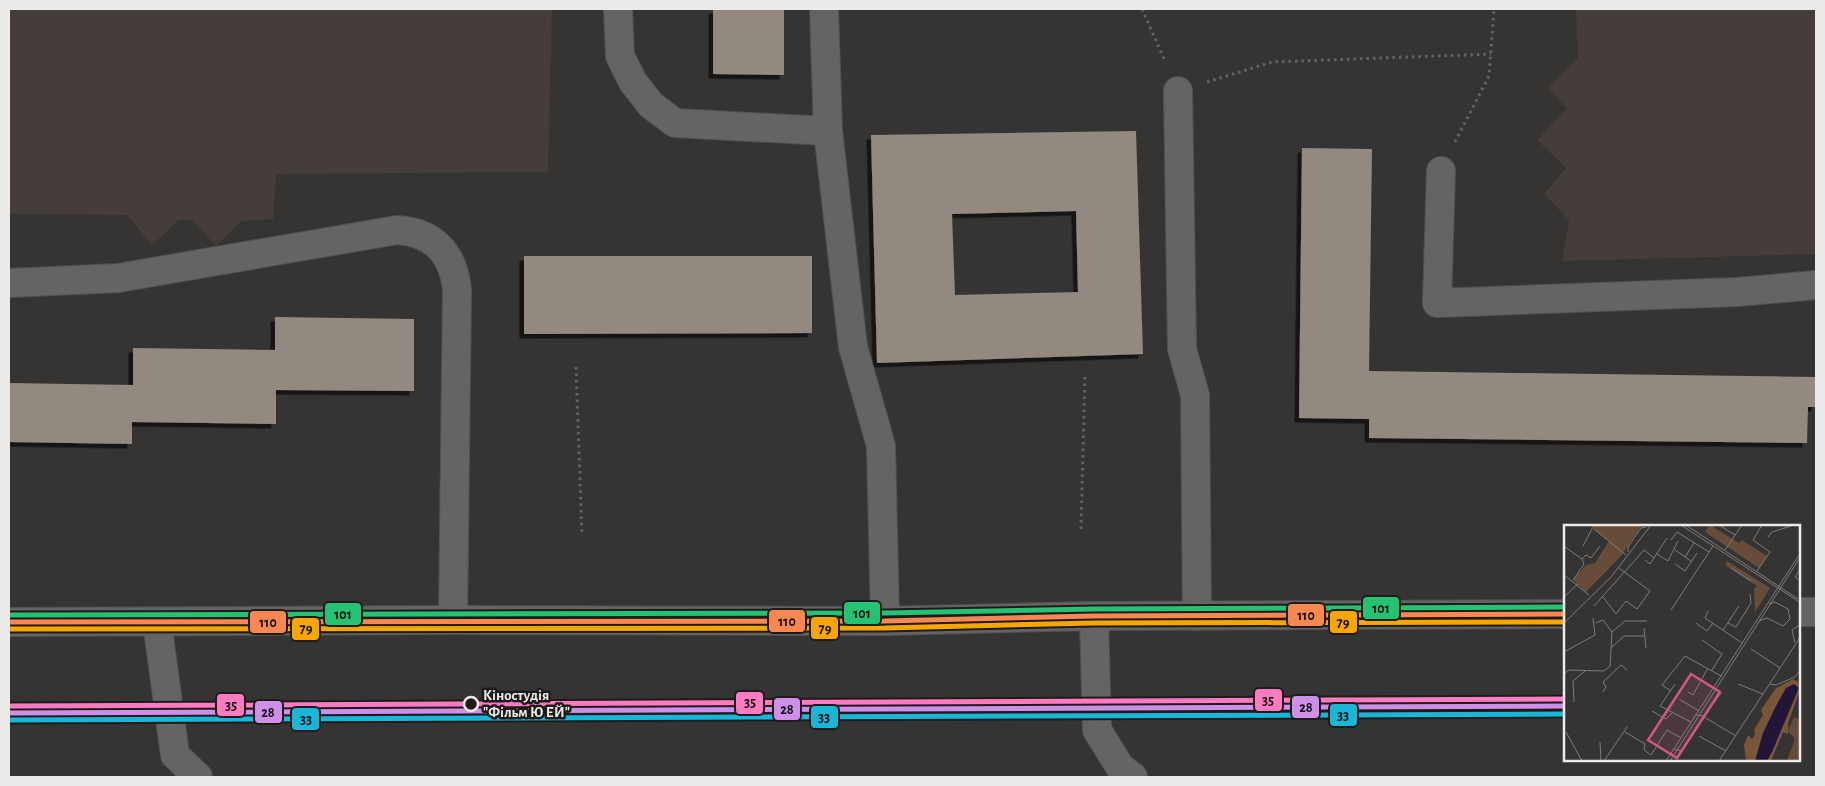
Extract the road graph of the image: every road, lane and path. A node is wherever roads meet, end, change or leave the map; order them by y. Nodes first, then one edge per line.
1 (618, 9) edge
2 (824, 9) edge
3 (1142, 9) edge
4 (1494, 9) edge
5 (1491, 54) junction
6 (1178, 91) junction
7 (828, 131) junction
8 (1440, 172) joint
9 (9, 283) edge
10 (1816, 285) edge
11 (576, 367) dead end
12 (1085, 376) dead end
13 (1081, 529) dead end
14 (582, 536) dead end
15 (1800, 612) edge
16 (1816, 612) edge
17 (1564, 614) edge
18 (1094, 616) junction
19 (1197, 616) junction
20 (452, 620) junction
21 (885, 621) junction
22 (9, 622) edge
23 (157, 622) junction
24 (198, 777) edge
25 (1133, 777) edge

1 - 7 street
2 - 7 street
3 - 6 path
4 - 5 path
5 - 6 path
5 - 8 path
6 - 19 street
7 - 21 street
8 - 10 street
9 - 20 street
11 - 14 path
12 - 13 path
15 - 16 street
17 - 19 street
18 - 19 street
18 - 21 street
18 - 25 street
20 - 21 street
20 - 23 street
22 - 23 street
23 - 24 street

